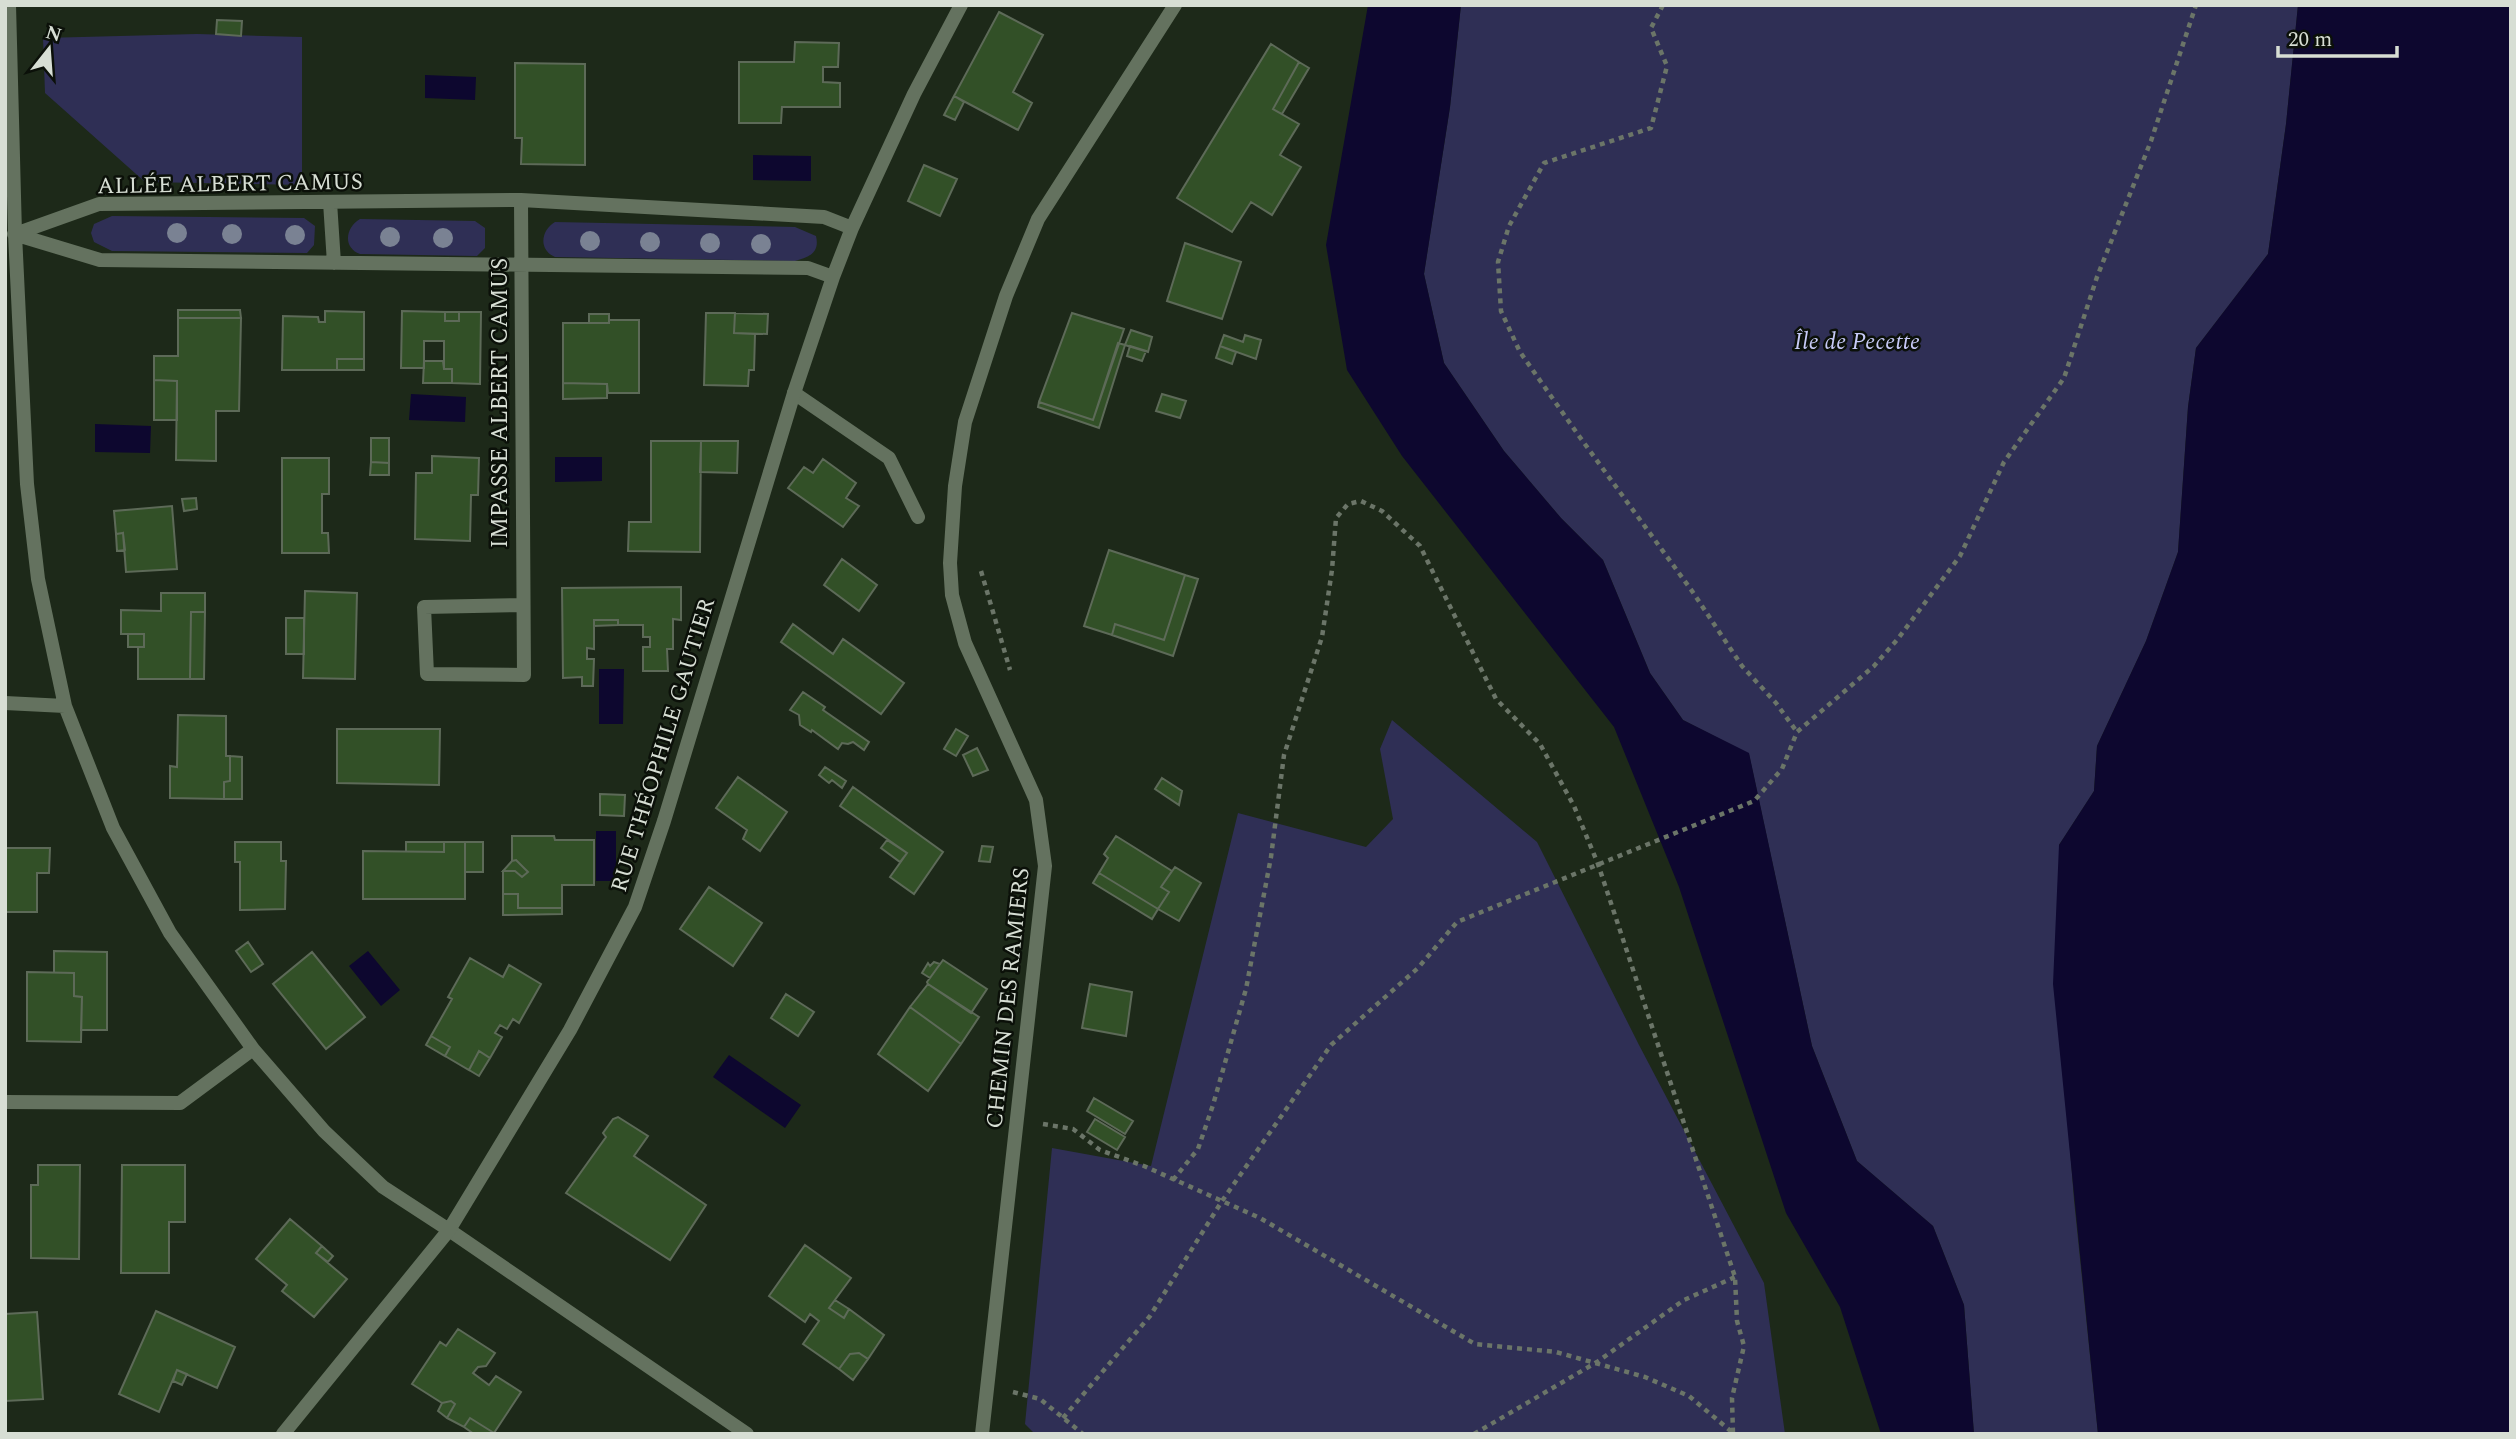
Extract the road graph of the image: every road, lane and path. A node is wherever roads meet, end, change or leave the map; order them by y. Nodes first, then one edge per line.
1 (9, 5) edge
2 (961, 5) edge
3 (1175, 5) edge
4 (1663, 5) edge
5 (2196, 5) edge
6 (521, 200) junction
7 (330, 202) junction
8 (852, 228) junction
9 (10, 234) edge
10 (334, 263) junction
11 (520, 265) junction
12 (833, 277) junction
13 (794, 393) junction
14 (918, 517) dead end
15 (981, 566) dead end
16 (523, 605) junction
17 (1013, 680) dead end
18 (5, 704) edge
19 (65, 706) junction
20 (1797, 732) junction
21 (1598, 864) junction
22 (253, 1049) junction
23 (5, 1102) edge
24 (1018, 1122) junction
25 (1045, 1124) junction
26 (1044, 1137) dead end
27 (1173, 1180) junction
28 (1222, 1201) junction
29 (449, 1230) junction
30 (1735, 1278) junction
31 (1597, 1362) junction
32 (1018, 1380) dead end
33 (1063, 1418) junction
34 (283, 1434) edge
35 (747, 1434) edge
36 (982, 1434) edge
37 (1083, 1434) edge
38 (1474, 1434) edge
39 (1733, 1434) edge

1 - 9 street
2 - 8 street, RUE THÉOPHILE GAUTIER
3 - 24 street, CHEMIN DES RAMIERS
4 - 20 path
5 - 20 path
6 - 7 street, ALLÉE ALBERT CAMUS
6 - 8 street, ALLÉE ALBERT CAMUS
6 - 11 street, IMPASSE ALBERT CAMUS
7 - 9 street, ALLÉE ALBERT CAMUS
7 - 10 street
8 - 12 street, RUE THÉOPHILE GAUTIER
9 - 10 street
9 - 19 street
10 - 11 street
11 - 12 street
11 - 16 street, IMPASSE ALBERT CAMUS
12 - 13 street, RUE THÉOPHILE GAUTIER
13 - 14 street
13 - 29 street, RUE THÉOPHILE GAUTIER
15 - 17 path
16 - 16 street, IMPASSE ALBERT CAMUS
18 - 19 street
19 - 22 street
20 - 21 path
21 - 27 path
21 - 28 path
21 - 30 path
22 - 23 street
22 - 29 street
24 - 25 path
24 - 36 street, CHEMIN DES RAMIERS
25 - 26 path
25 - 27 path
27 - 28 path
28 - 31 path
28 - 33 path
29 - 34 street, RUE THÉOPHILE GAUTIER
29 - 35 street
30 - 31 path
30 - 39 path
31 - 38 path
31 - 39 path
32 - 33 path
33 - 37 path

